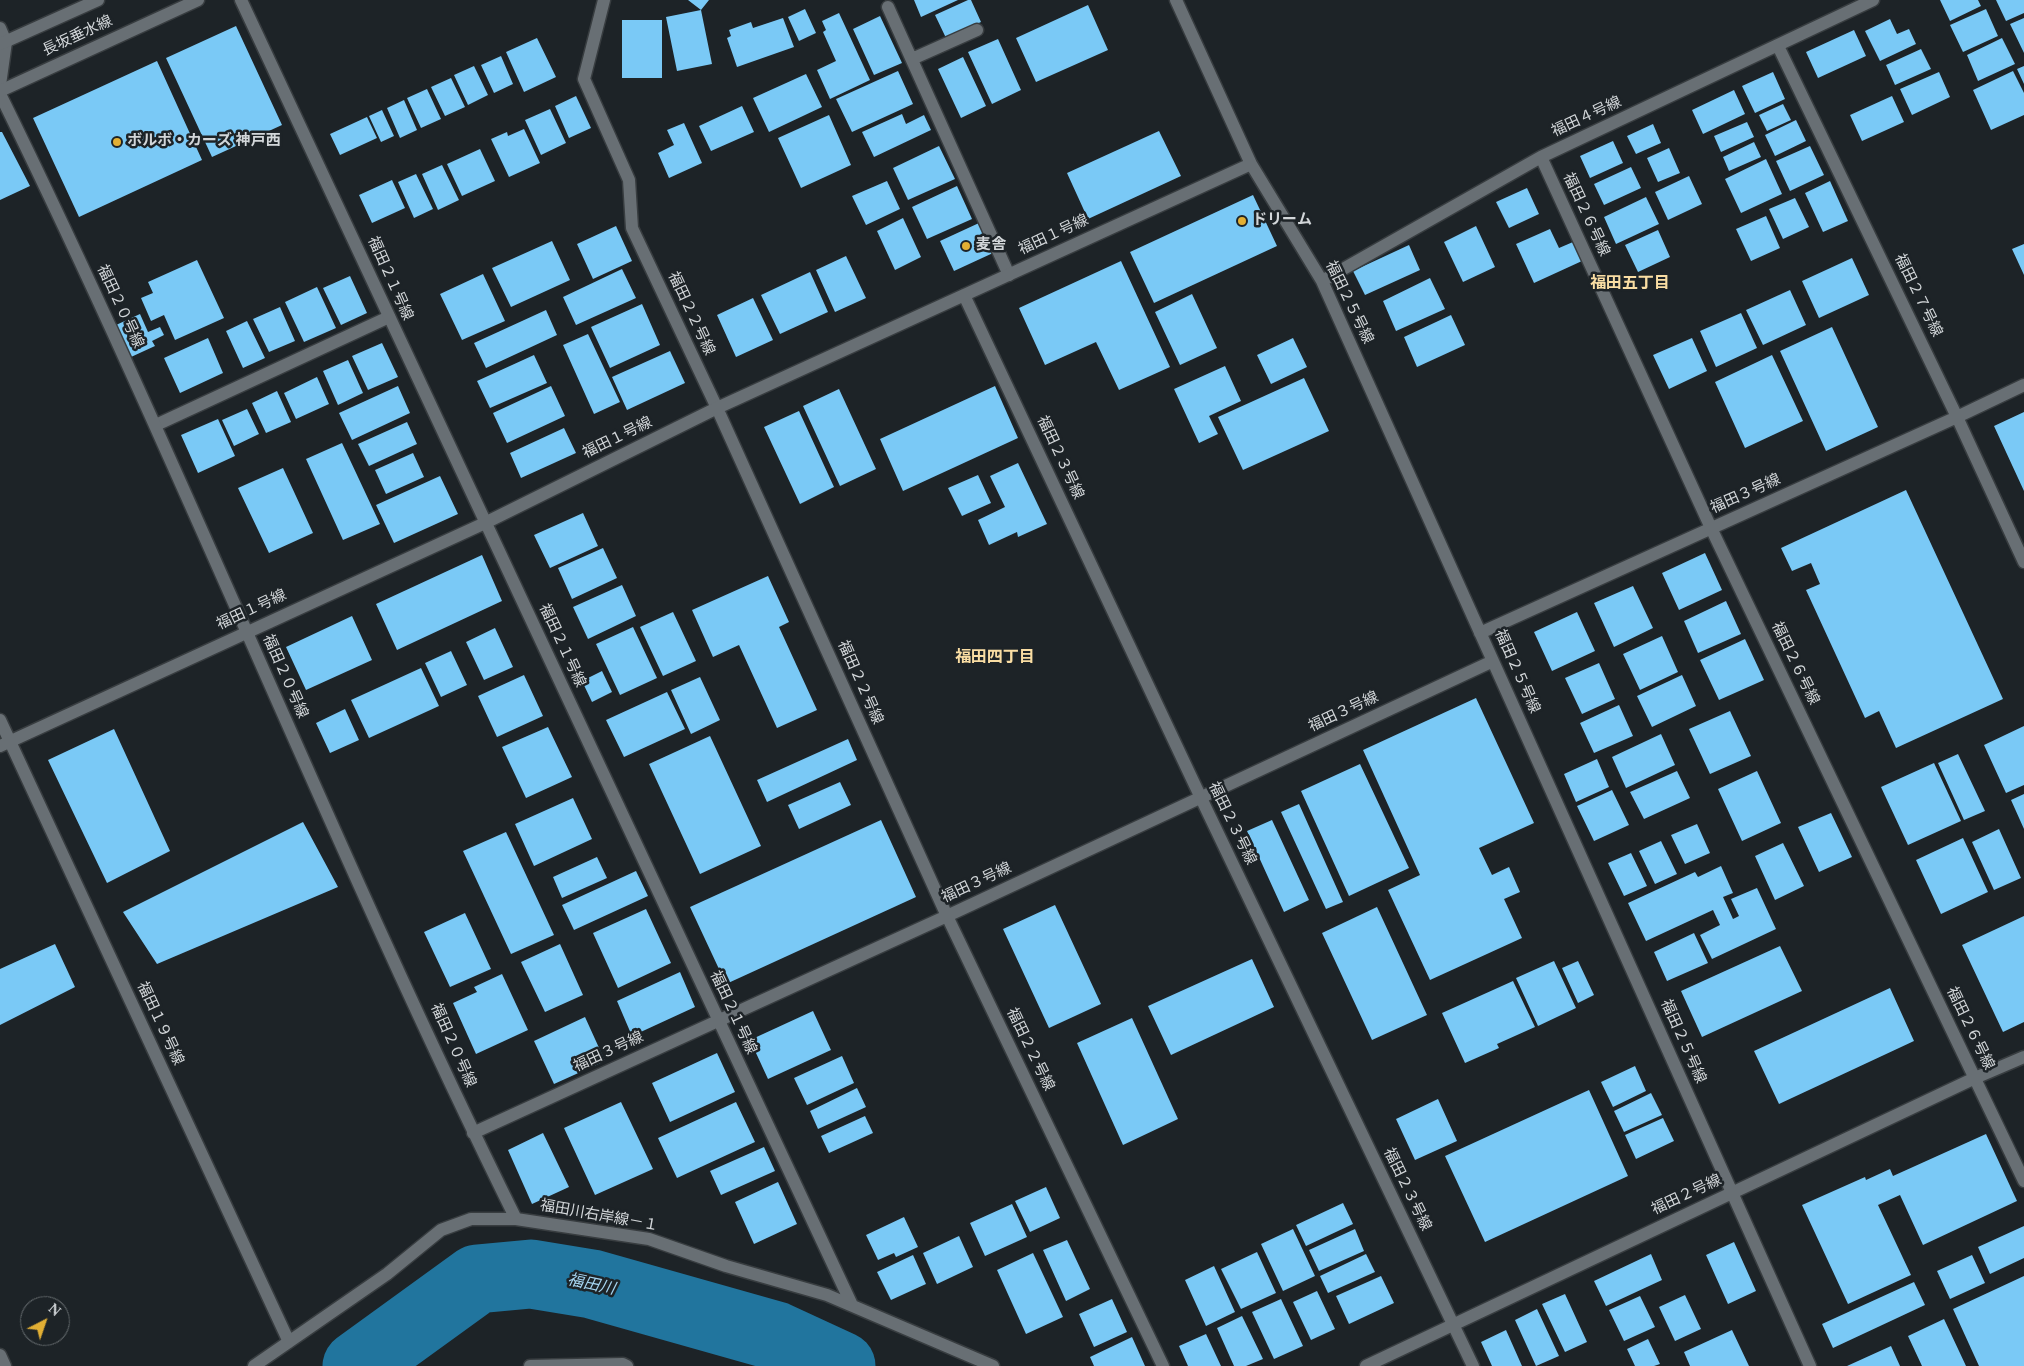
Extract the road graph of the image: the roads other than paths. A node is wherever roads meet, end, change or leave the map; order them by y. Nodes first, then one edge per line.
1 (98, 0) edge
2 (198, 0) edge
3 (241, 0) edge
4 (604, 0) edge
5 (1176, 0) edge
6 (1873, 0) edge
7 (888, 7) dead end
8 (0, 28) edge
9 (977, 30) dead end
10 (3, 43) edge
11 (1778, 46) junction
12 (912, 59) junction
13 (0, 85) edge
14 (0, 92) edge
15 (1541, 157) junction
16 (1251, 164) junction
17 (1009, 275) junction
18 (1322, 280) junction
19 (964, 295) junction
20 (389, 317) junction
21 (2024, 385) edge
22 (717, 408) junction
23 (1957, 417) junction
24 (156, 425) junction
25 (485, 523) junction
26 (1711, 528) junction
27 (2024, 562) edge
28 (246, 632) junction
29 (1480, 633) junction
30 (1492, 661) junction
31 (0, 720) edge
32 (5, 743) edge
33 (1200, 798) junction
34 (947, 916) junction
35 (718, 1021) junction
36 (2024, 1057) edge
37 (1974, 1078) junction
38 (473, 1133) junction
39 (2024, 1181) edge
40 (1732, 1192) junction
41 (516, 1219) junction
42 (852, 1305) junction
43 (1453, 1325) junction
44 (289, 1342) junction
45 (0, 1355) edge
46 (5, 1366) edge
47 (254, 1366) edge
48 (530, 1366) edge
49 (627, 1366) edge
50 (993, 1366) edge
51 (1163, 1366) edge
52 (1366, 1366) edge
53 (1473, 1366) edge
54 (1810, 1366) edge

1 - 10 street, 長坂垂水線
2 - 14 street, 長坂垂水線
3 - 20 street, 福田２１号線
4 - 22 street, 福田２２号線
5 - 16 street, 福田２５号線
6 - 11 street, 福田４号線
7 - 12 street
8 - 10 street
9 - 12 street
10 - 13 street
11 - 15 street, 福田４号線
11 - 23 street, 福田２７号線
12 - 17 street
14 - 24 street, 福田２０号線
15 - 18 street, 福田４号線
15 - 26 street, 福田２６号線
16 - 17 street, 福田１号線
16 - 18 street, 福田２５号線
17 - 19 street, 福田１号線
18 - 29 street, 福田２５号線
19 - 22 street, 福田１号線
19 - 33 street, 福田２３号線
20 - 24 street
20 - 25 street, 福田２１号線
21 - 23 street, 福田３号線
22 - 25 street, 福田１号線
22 - 34 street, 福田２２号線
23 - 26 street, 福田３号線
23 - 27 street, 福田２７号線
24 - 28 street, 福田２０号線
25 - 28 street, 福田１号線
25 - 35 street, 福田２１号線
26 - 29 street, 福田３号線
26 - 37 street, 福田２６号線
28 - 32 street, 福田１号線
28 - 38 street, 福田２０号線
29 - 30 street, 福田２５号線
30 - 33 street, 福田３号線
30 - 40 street, 福田２５号線
31 - 32 street, 福田１９号線
32 - 44 street, 福田１９号線
33 - 34 street, 福田３号線
33 - 43 street, 福田２３号線
34 - 35 street, 福田３号線
34 - 51 street, 福田２２号線
35 - 38 street, 福田３号線
35 - 42 street, 福田２１号線
36 - 37 street, 福田２号線
37 - 39 street, 福田２６号線
37 - 40 street, 福田２号線
38 - 41 street, 福田２０号線
40 - 43 street, 福田２号線
40 - 54 street, 福田２５号線
41 - 42 street, 福田川右岸線－１
41 - 44 street, 福田川右岸線－１
42 - 50 street, 福田川右岸線－１
43 - 52 street, 福田２号線
43 - 53 street, 福田２３号線
44 - 47 street, 福田川右岸線－１
45 - 46 street
48 - 49 street

